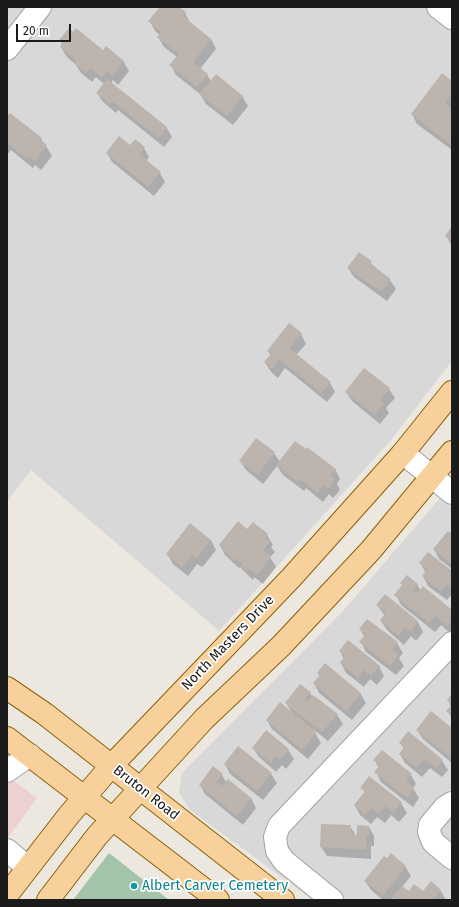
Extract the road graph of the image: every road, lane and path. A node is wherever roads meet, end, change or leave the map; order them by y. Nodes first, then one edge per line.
1 (40, 7) edge
2 (438, 7) edge
3 (452, 18) edge
4 (7, 49) edge
5 (452, 392) edge
6 (452, 452) edge
7 (402, 453) junction
8 (432, 478) junction
9 (452, 494) edge
10 (452, 643) edge
11 (7, 688) edge
12 (7, 738) edge
13 (30, 755) junction
14 (112, 765) junction
15 (7, 771) edge
16 (141, 788) junction
17 (84, 798) junction
18 (452, 803) edge
19 (112, 820) junction
20 (7, 850) edge
21 (452, 858) edge
22 (27, 867) junction
23 (7, 895) edge
24 (48, 900) edge
25 (218, 900) edge
26 (284, 900) edge
27 (332, 900) edge

1 - 4 street
2 - 3 street
5 - 7 main road, North Masters Drive
6 - 8 main road
7 - 8 street
7 - 14 main road, North Masters Drive
8 - 9 street
8 - 16 main road
10 - 27 street
11 - 14 main road, Bruton Road
12 - 13 main road
13 - 15 street
13 - 17 main road
14 - 16 main road, Bruton Road
14 - 17 main road, North Masters Drive
16 - 19 main road
16 - 26 main road, Bruton Road
17 - 19 main road
17 - 22 main road, North Masters Drive
18 - 21 street
19 - 24 main road
19 - 25 main road
20 - 22 street
22 - 23 main road, North Masters Drive

